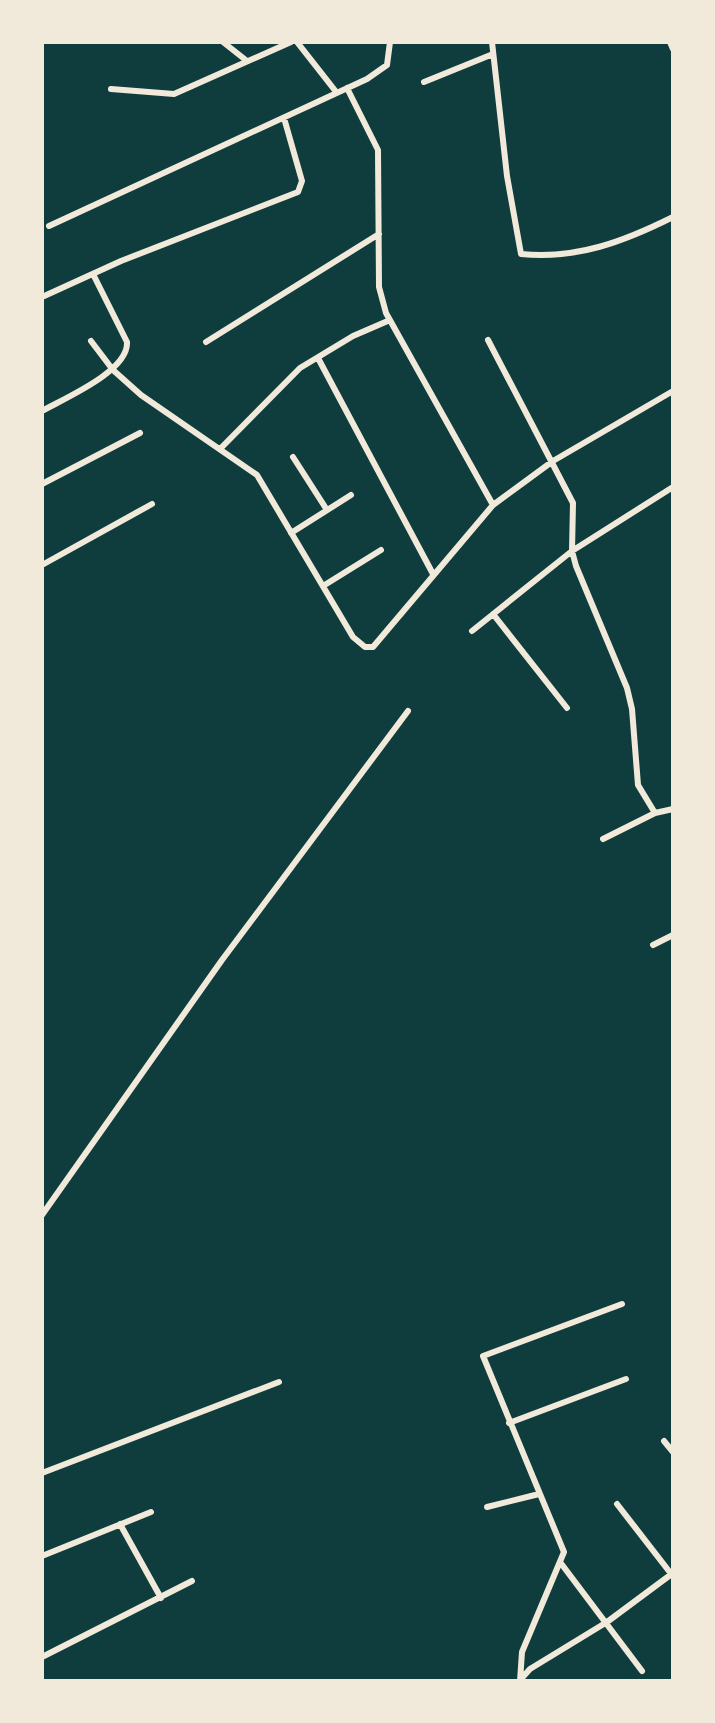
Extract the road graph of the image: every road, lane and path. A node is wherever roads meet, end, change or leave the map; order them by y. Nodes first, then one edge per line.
1 (223, 42) edge
2 (290, 42) edge
3 (297, 42) edge
4 (390, 42) edge
5 (492, 42) edge
6 (670, 42) edge
7 (673, 49) edge
8 (493, 54) junction
9 (247, 61) junction
10 (424, 82) dead end
11 (348, 88) junction
12 (111, 89) dead end
13 (337, 93) junction
14 (284, 118) junction
15 (673, 217) edge
16 (49, 226) dead end
17 (379, 234) junction
18 (93, 274) junction
19 (42, 298) edge
20 (390, 320) junction
21 (488, 340) dead end
22 (92, 341) dead end
23 (206, 342) dead end
24 (318, 358) junction
25 (113, 370) junction
26 (673, 391) edge
27 (42, 411) edge
28 (140, 433) dead end
29 (221, 448) junction
30 (293, 457) dead end
31 (553, 461) junction
32 (42, 484) edge
33 (673, 487) edge
34 (351, 495) dead end
35 (152, 504) dead end
36 (493, 505) junction
37 (327, 510) junction
38 (291, 533) junction
39 (381, 550) dead end
40 (572, 551) junction
41 (42, 565) edge
42 (433, 574) junction
43 (323, 586) junction
44 (493, 614) junction
45 (472, 631) dead end
46 (567, 708) dead end
47 (408, 711) dead end
48 (673, 809) edge
49 (654, 813) junction
50 (603, 839) dead end
51 (673, 935) edge
52 (653, 945) dead end
53 (42, 1215) edge
54 (622, 1304) dead end
55 (626, 1379) dead end
56 (279, 1382) dead end
57 (509, 1423) junction
58 (664, 1441) dead end
59 (673, 1452) edge
60 (42, 1473) edge
61 (539, 1494) junction
62 (617, 1504) dead end
63 (487, 1507) dead end
64 (151, 1512) dead end
65 (120, 1524) junction
66 (42, 1556) edge
67 (561, 1562) junction
68 (673, 1574) edge
69 (192, 1581) dead end
70 (161, 1598) junction
71 (607, 1622) junction
72 (42, 1657) edge
73 (642, 1671) dead end
74 (519, 1681) edge

1 - 9 street
2 - 9 street
3 - 13 street
4 - 11 street
5 - 8 street
6 - 7 street
8 - 10 street
8 - 15 street
9 - 12 street
11 - 13 street
11 - 17 street
13 - 14 street
14 - 16 street
14 - 18 street
17 - 20 street
17 - 23 street
18 - 19 street
18 - 25 street
20 - 24 street
20 - 36 street
21 - 31 street
22 - 25 street
24 - 29 street
24 - 42 street
25 - 27 street
25 - 29 street
26 - 31 street
28 - 32 street
29 - 38 street
30 - 37 street
31 - 36 street
31 - 40 street
33 - 40 street
34 - 37 street
35 - 41 street
36 - 42 street
37 - 38 street
38 - 43 street
39 - 43 street
40 - 44 street
40 - 49 street
42 - 43 street
44 - 45 street
44 - 46 street
47 - 53 street
48 - 49 street
49 - 50 street
51 - 52 street
54 - 57 street
55 - 57 street
56 - 60 street
57 - 61 street
58 - 59 street
61 - 63 street
61 - 67 street
62 - 68 street
64 - 65 street
65 - 66 street
65 - 70 street
67 - 71 street
67 - 74 street
68 - 71 street
69 - 70 street
70 - 72 street
71 - 73 street
71 - 74 street

